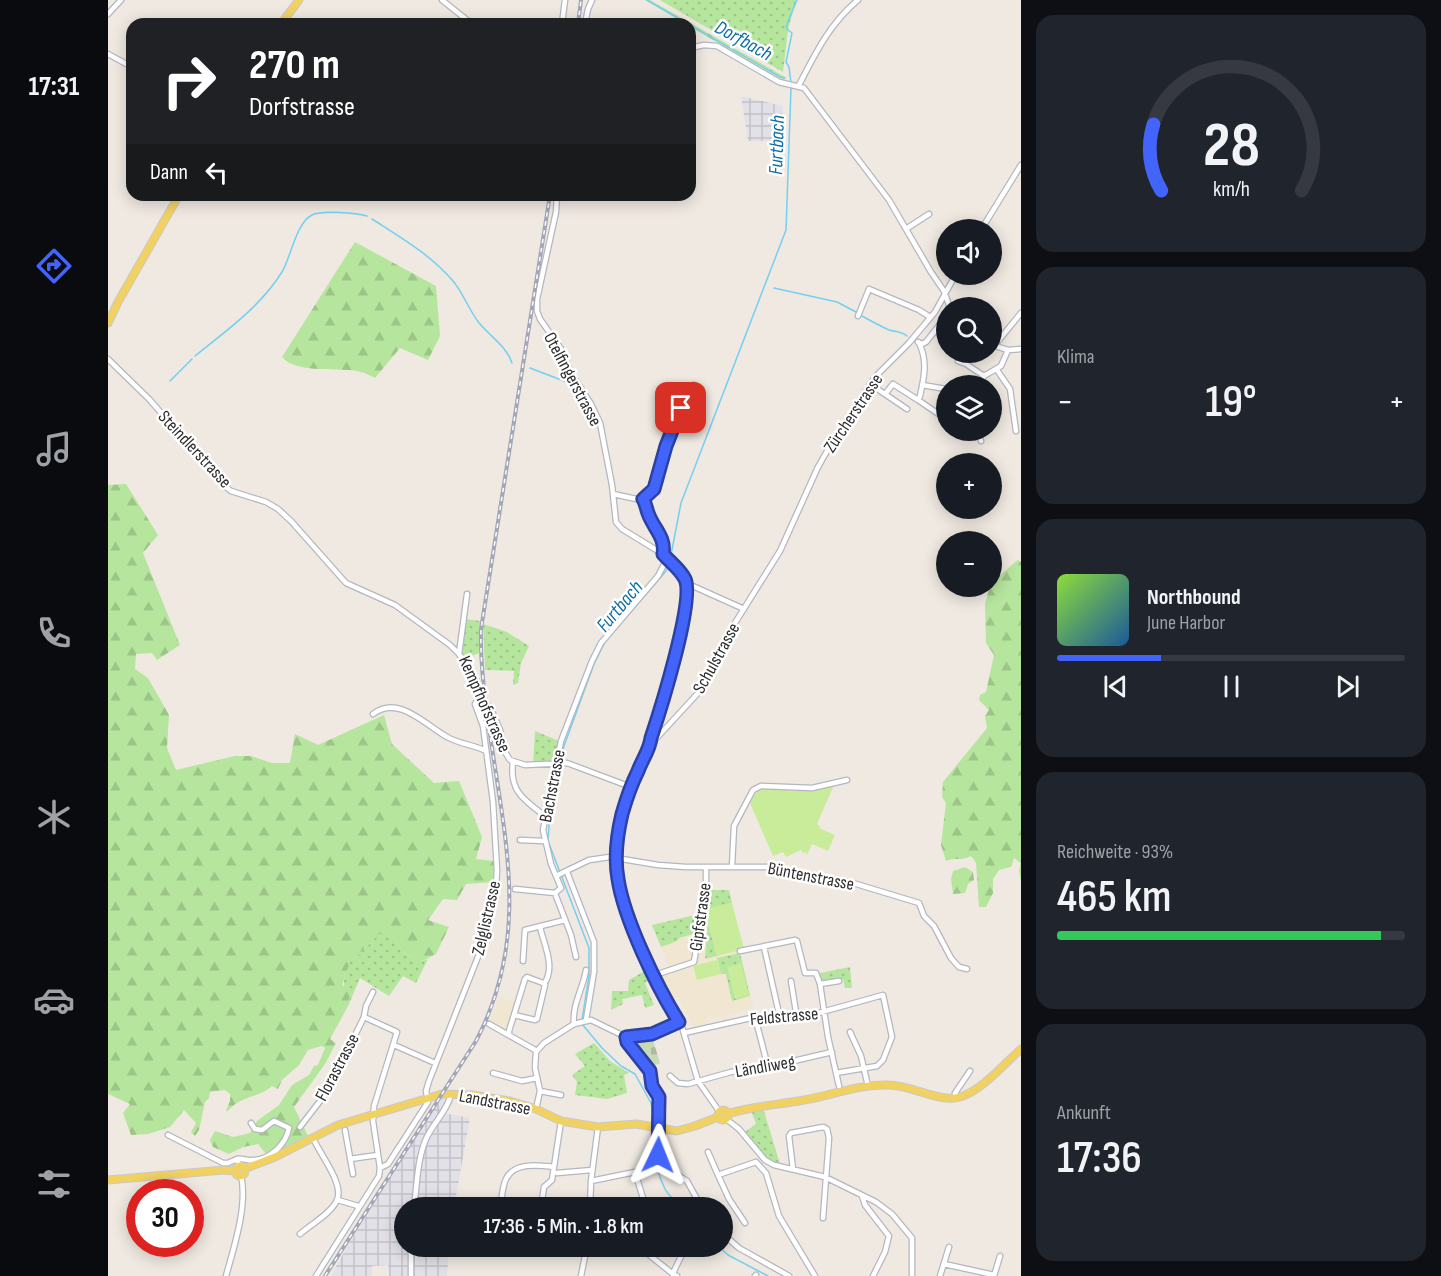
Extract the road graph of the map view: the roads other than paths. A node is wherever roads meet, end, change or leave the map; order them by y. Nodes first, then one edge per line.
1 (121, 0) edge
2 (298, 0) edge
3 (442, 0) edge
4 (565, 0) edge
5 (592, 0) edge
6 (858, 0) edge
7 (108, 14) edge
8 (285, 18) edge
9 (464, 18) edge
10 (563, 18) edge
11 (586, 18) edge
12 (696, 47) edge
13 (108, 54) edge
14 (126, 64) edge
15 (794, 85) junction
16 (1021, 165) edge
17 (176, 201) edge
18 (557, 201) edge
19 (929, 214) dead end
20 (988, 219) edge
21 (905, 229) junction
22 (950, 285) edge
23 (945, 294) junction
24 (946, 297) edge
25 (1021, 313) edge
26 (858, 316) dead end
27 (930, 317) junction
28 (108, 322) edge
29 (936, 330) edge
30 (1002, 335) edge
31 (914, 338) junction
32 (919, 343) junction
33 (1002, 348) edge
34 (1021, 349) edge
35 (1008, 350) junction
36 (108, 359) edge
37 (961, 363) edge
38 (997, 370) junction
39 (982, 375) edge
40 (986, 375) edge
41 (870, 384) junction
42 (694, 385) dead end
43 (922, 385) junction
44 (936, 387) edge
45 (886, 393) junction
46 (918, 400) junction
47 (907, 409) dead end
48 (936, 412) edge
49 (1016, 431) dead end
50 (818, 467) joint
51 (613, 494) junction
52 (643, 499) junction
53 (663, 554) junction
54 (669, 561) junction
55 (686, 583) junction
56 (467, 594) dead end
57 (744, 609) junction
58 (459, 654) junction
59 (480, 697) junction
60 (373, 714) dead end
61 (485, 742) junction
62 (652, 743) junction
63 (478, 747) junction
64 (486, 751) junction
65 (513, 762) junction
66 (559, 763) junction
67 (847, 780) dead end
68 (631, 787) junction
69 (545, 816) junction
70 (520, 840) dead end
71 (544, 841) junction
72 (616, 858) junction
73 (706, 867) junction
74 (732, 867) junction
75 (561, 874) junction
76 (515, 889) dead end
77 (555, 893) junction
78 (565, 920) junction
79 (540, 927) junction
80 (764, 947) junction
81 (741, 951) dead end
82 (576, 957) dead end
83 (523, 961) dead end
84 (967, 969) dead end
85 (586, 970) dead end
86 (655, 975) junction
87 (588, 981) junction
88 (791, 981) dead end
89 (839, 981) dead end
90 (544, 984) junction
91 (820, 984) junction
92 (373, 992) dead end
93 (824, 1013) junction
94 (514, 1015) junction
95 (364, 1017) junction
96 (755, 1017) junction
97 (780, 1018) junction
98 (797, 1018) junction
99 (581, 1022) junction
100 (679, 1022) junction
101 (489, 1024) dead end
102 (850, 1032) dead end
103 (684, 1033) junction
104 (509, 1034) junction
105 (626, 1037) junction
106 (394, 1045) junction
107 (1021, 1049) edge
108 (537, 1051) junction
109 (832, 1052) junction
110 (435, 1063) junction
111 (768, 1067) junction
112 (864, 1068) junction
113 (969, 1071) dead end
114 (493, 1073) dead end
115 (836, 1073) junction
116 (670, 1076) dead end
117 (537, 1078) junction
118 (698, 1081) junction
119 (839, 1086) dead end
120 (868, 1086) junction
121 (540, 1091) junction
122 (451, 1094) junction
123 (561, 1095) dead end
124 (427, 1098) junction
125 (955, 1098) junction
126 (536, 1109) junction
127 (373, 1115) junction
128 (723, 1116) junction
129 (561, 1121) junction
130 (251, 1123) dead end
131 (300, 1127) dead end
132 (598, 1127) junction
133 (657, 1127) junction
134 (345, 1130) dead end
135 (168, 1135) dead end
136 (315, 1142) dead end
137 (708, 1152) dead end
138 (378, 1155) junction
139 (760, 1156) junction
140 (350, 1159) junction
141 (756, 1162) junction
142 (654, 1166) dead end
143 (554, 1167) junction
144 (239, 1168) junction
145 (380, 1168) junction
146 (793, 1169) junction
147 (592, 1170) junction
148 (635, 1172) junction
149 (557, 1173) dead end
150 (353, 1174) dead end
151 (718, 1175) junction
152 (825, 1177) junction
153 (108, 1180) edge
154 (591, 1181) junction
155 (862, 1196) junction
156 (415, 1197) edge
157 (502, 1197) edge
158 (543, 1197) edge
159 (590, 1197) edge
160 (642, 1197) edge
161 (696, 1197) edge
162 (338, 1200) junction
163 (358, 1206) junction
164 (823, 1218) dead end
165 (745, 1223) dead end
166 (300, 1234) dead end
167 (733, 1243) edge
168 (949, 1247) dead end
169 (1000, 1256) dead end
170 (411, 1257) edge
171 (585, 1257) edge
172 (655, 1257) edge
173 (680, 1257) edge
174 (944, 1264) junction
175 (674, 1275) edge
176 (994, 1275) edge
177 (226, 1276) edge
178 (316, 1276) edge
179 (411, 1276) edge
180 (581, 1276) edge
181 (789, 1276) edge
182 (815, 1276) edge
183 (873, 1276) edge
184 (912, 1276) edge
185 (940, 1276) edge

1 - 7 street
2 - 8 main road
3 - 9 street
4 - 10 street
5 - 11 street
6 - 15 street
12 - 15 street
13 - 14 street
15 - 21 street
16 - 20 street
17 - 28 main road
18 - 51 street, Otelfingerstrasse
19 - 21 street
21 - 23 street
22 - 23 street, Zürcherstrasse
23 - 24 street
23 - 27 street, Zürcherstrasse
25 - 30 street
26 - 27 street
27 - 31 street, Zürcherstrasse
29 - 32 street
31 - 32 street
31 - 41 street, Zürcherstrasse
32 - 43 street
33 - 35 street
34 - 35 street
35 - 38 street
36 - 58 street, Steindlerstrasse
37 - 39 street
38 - 40 street
38 - 49 street
41 - 45 street
41 - 50 street, Zürcherstrasse
42 - 52 street
43 - 44 street
43 - 46 street
45 - 46 street
45 - 47 street
46 - 48 street
50 - 57 street, Schulstrasse
51 - 52 street
51 - 53 street, Otelfingerstrasse
52 - 53 street
53 - 54 street, Otelfingerstrasse
54 - 55 street, Otelfingerstrasse
54 - 66 street, Bachstrasse
55 - 57 street
55 - 62 street
56 - 58 street, Kempfhofstrasse
57 - 62 street, Schulstrasse
58 - 59 street, Kempfhofstrasse
59 - 61 street, Zelglistrasse
59 - 65 street, Kempfhofstrasse
60 - 63 street
61 - 63 street
61 - 64 street, Zelglistrasse
62 - 68 street, Schulstrasse
63 - 64 street
64 - 110 street, Zelglistrasse
65 - 66 street, Kempfhofstrasse
65 - 69 street
66 - 68 street, Kempfhofstrasse
66 - 69 street, Bachstrasse
67 - 74 street
68 - 72 street, Schulstrasse
69 - 71 street, Bachstrasse
70 - 71 street
71 - 75 street, Bachstrasse
72 - 73 street, Büntenstrasse
72 - 75 street, Büntenstrasse
72 - 86 street, Schulstrasse
73 - 74 street, Büntenstrasse
73 - 86 street, Gipfstrasse
74 - 84 street, Büntenstrasse
75 - 77 street
75 - 87 street, Bachstrasse
76 - 77 street
77 - 78 street
78 - 79 street
78 - 82 street
79 - 83 street
79 - 90 street
80 - 81 street
80 - 91 street
80 - 97 street
85 - 87 street
86 - 100 street, Schulstrasse
87 - 99 street, Bachstrasse
87 - 99 street
88 - 98 street
89 - 91 street
90 - 94 street
90 - 94 street
91 - 93 street
92 - 95 street
93 - 98 street, Feldstrasse
93 - 109 street
93 - 112 street, Feldstrasse
94 - 104 street
95 - 106 street, Florastrasse
95 - 131 street, Florastrasse
96 - 97 street, Feldstrasse
96 - 103 street, Feldstrasse
96 - 111 street
97 - 98 street, Feldstrasse
99 - 105 street
99 - 108 street
100 - 103 street, Schulstrasse
100 - 105 street
101 - 104 street
102 - 112 street
103 - 118 street, Schulstrasse
104 - 108 street
105 - 133 street
106 - 110 street
106 - 127 street
107 - 125 main road
108 - 117 street
109 - 111 street, Ländliweg
109 - 115 street
110 - 124 street, Zelglistrasse
111 - 118 street, Ländliweg
112 - 115 street
112 - 120 street
113 - 125 street
114 - 117 street
115 - 119 street
116 - 118 street
117 - 121 street
118 - 128 street, Schulstrasse
120 - 125 main road, Landstrasse
120 - 128 main road, Landstrasse
121 - 123 street
121 - 126 street
122 - 124 main road, Landstrasse
122 - 126 main road, Landstrasse
122 - 156 street
124 - 127 main road, Landstrasse
124 - 145 street, Zelglistrasse
126 - 129 main road, Landstrasse
127 - 138 street
127 - 144 main road, Landstrasse
128 - 133 main road, Landstrasse
128 - 139 street, Schulstrasse
129 - 132 main road, Landstrasse
129 - 143 street
130 - 144 street
132 - 133 main road, Landstrasse
132 - 147 street
133 - 161 street
134 - 140 street
135 - 144 street
136 - 162 street
137 - 151 street
138 - 140 street
138 - 145 street
139 - 141 street
139 - 146 street
140 - 150 street
141 - 151 street
141 - 182 street
142 - 148 street
143 - 157 street
143 - 158 street
144 - 153 main road, Landstrasse
144 - 177 street
145 - 163 street, Zelglistrasse
146 - 152 street
146 - 152 street
147 - 149 street
147 - 154 street
148 - 154 street
148 - 160 street
151 - 165 street
152 - 155 street
152 - 164 street
154 - 159 street
155 - 183 street
155 - 184 street
162 - 163 street
162 - 166 street
163 - 178 street, Zelglistrasse
167 - 181 street
168 - 174 street
169 - 176 street
170 - 179 street
171 - 180 street
172 - 175 street
173 - 175 street
174 - 176 street
174 - 185 street

